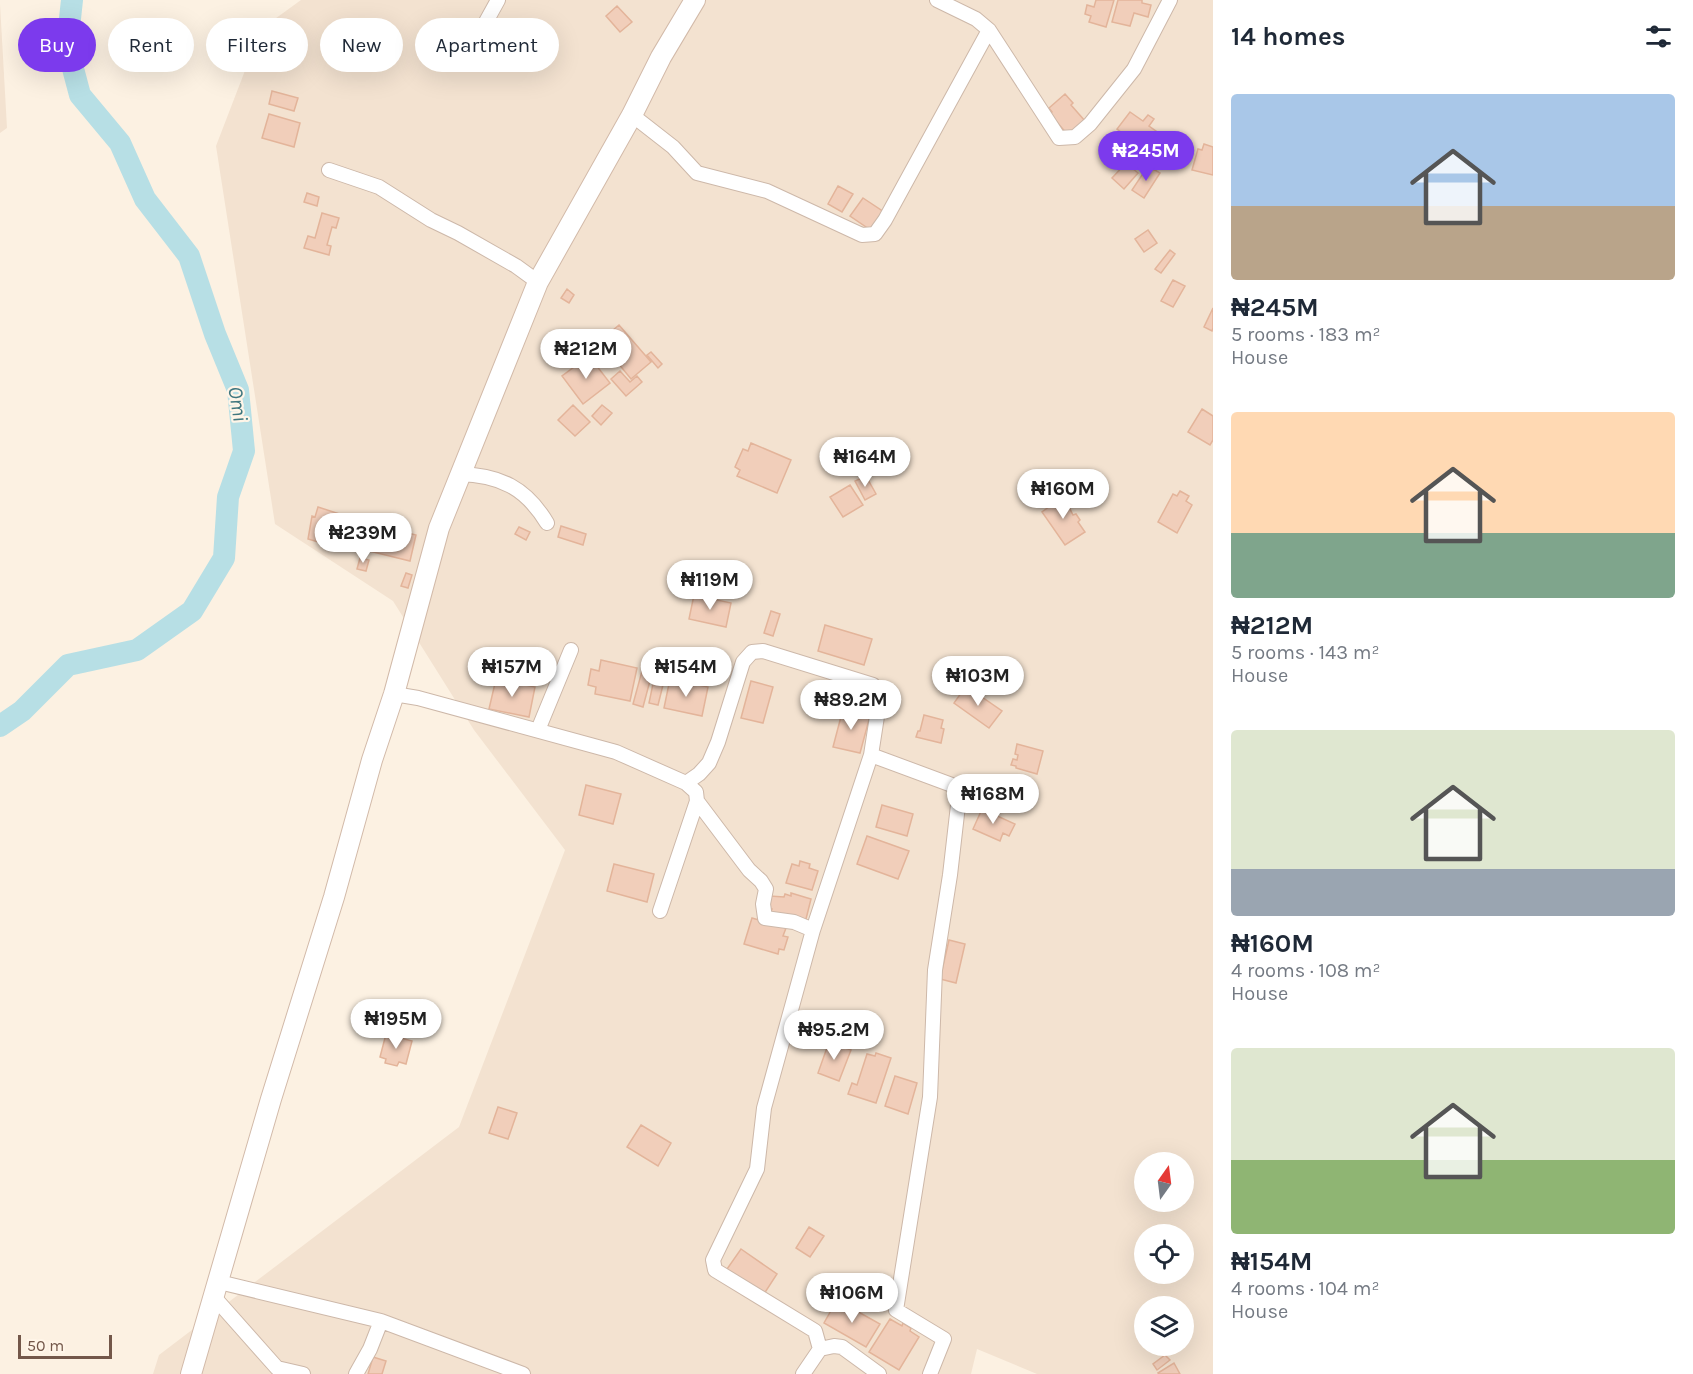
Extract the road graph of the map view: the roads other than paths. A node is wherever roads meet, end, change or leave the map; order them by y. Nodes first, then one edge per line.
1 (498, 0) edge
2 (695, 0) edge
3 (937, 0) edge
4 (1170, 0) edge
5 (488, 18) edge
6 (989, 30) junction
7 (632, 115) junction
8 (329, 170) dead end
9 (538, 282) junction
10 (459, 474) junction
11 (548, 524) dead end
12 (571, 650) dead end
13 (394, 694) junction
14 (538, 730) junction
15 (871, 755) junction
16 (687, 783) junction
17 (697, 801) junction
18 (660, 910) dead end
19 (813, 930) junction
20 (217, 1290) junction
21 (381, 1321) junction
22 (820, 1349) junction
23 (191, 1374) edge
24 (303, 1374) edge
25 (356, 1374) edge
26 (523, 1374) edge
27 (803, 1374) edge
28 (879, 1374) edge
29 (930, 1374) edge

1 - 5 street
2 - 7 street
3 - 6 street
4 - 6 street
6 - 7 street
7 - 9 street
8 - 9 street
9 - 10 street
10 - 11 street
10 - 13 street
12 - 14 street
13 - 14 street
13 - 20 street
14 - 16 street
15 - 16 street
15 - 19 street
15 - 29 street
16 - 17 street
17 - 18 street
17 - 19 street
19 - 22 street
20 - 21 street
20 - 23 street
20 - 24 street
21 - 25 street
21 - 26 street
22 - 27 street
22 - 28 street

